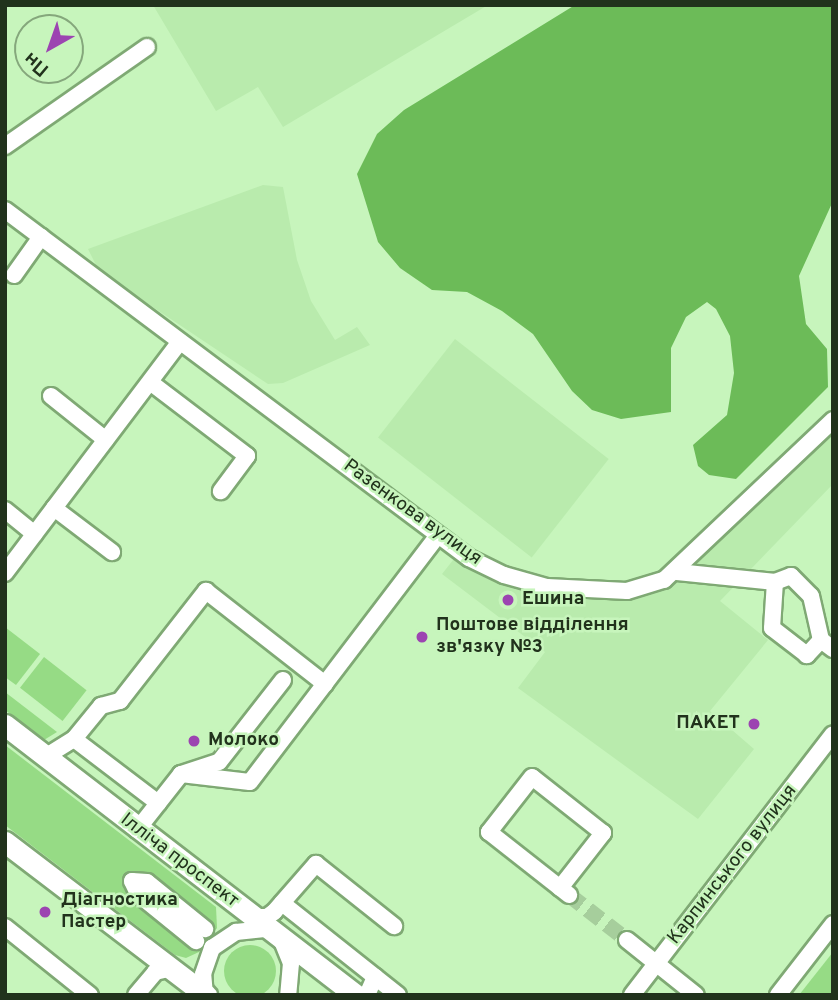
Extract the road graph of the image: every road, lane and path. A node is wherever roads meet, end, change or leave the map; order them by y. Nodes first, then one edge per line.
1 (147, 47) dead end
2 (5, 146) edge
3 (5, 211) edge
4 (41, 237) junction
5 (14, 275) dead end
6 (180, 342) junction
7 (150, 382) junction
8 (51, 396) dead end
9 (833, 420) edge
10 (106, 440) junction
11 (221, 491) dead end
12 (54, 508) junction
13 (5, 510) edge
14 (35, 534) junction
15 (438, 535) junction
16 (111, 552) dead end
17 (677, 572) junction
18 (5, 573) edge
19 (775, 582) junction
20 (827, 644) edge
21 (283, 680) dead end
22 (325, 684) junction
23 (5, 725) edge
24 (833, 734) edge
25 (74, 739) junction
26 (45, 757) junction
27 (181, 774) junction
28 (158, 803) junction
29 (137, 830) junction
30 (5, 842) edge
31 (565, 892) joint
32 (282, 903) junction
33 (833, 924) edge
34 (394, 926) dead end
35 (5, 927) edge
36 (267, 929) junction
37 (627, 940) tunnel mouth
38 (657, 964) junction
39 (172, 968) junction
40 (375, 977) junction
41 (205, 994) edge
42 (90, 995) edge
43 (136, 995) edge
44 (288, 995) edge
45 (355, 995) edge
46 (367, 995) edge
47 (398, 995) edge
48 (632, 995) edge
49 (696, 995) edge
50 (778, 995) edge

1 - 2 street
3 - 4 street, Разенкова вулиця
4 - 5 street
4 - 6 street, Разенкова вулиця
6 - 7 street
6 - 15 street, Разенкова вулиця
7 - 10 street
7 - 11 street
8 - 10 street
9 - 17 street, Разенкова вулиця
10 - 12 street
12 - 14 street
12 - 16 street
13 - 14 street
14 - 18 street
15 - 17 street, Разенкова вулиця
15 - 22 street
17 - 19 street
19 - 20 street
19 - 20 street
21 - 27 street
22 - 25 street
22 - 27 street
23 - 26 main road, Ілліча проспект
24 - 38 street, Карпинського вулиця
25 - 26 street
25 - 28 street
26 - 29 main road, Ілліча проспект
27 - 28 street
28 - 29 street
29 - 36 main road, Ілліча проспект
30 - 39 main road
31 - 31 street
32 - 34 street
32 - 36 street
32 - 40 street
33 - 50 street
35 - 42 street
36 - 41 street
36 - 44 street
36 - 45 main road, Ілліча проспект
37 - 38 street
38 - 48 street, Карпинського вулиця
38 - 49 street
39 - 41 main road
39 - 43 street
40 - 46 street
40 - 47 street

